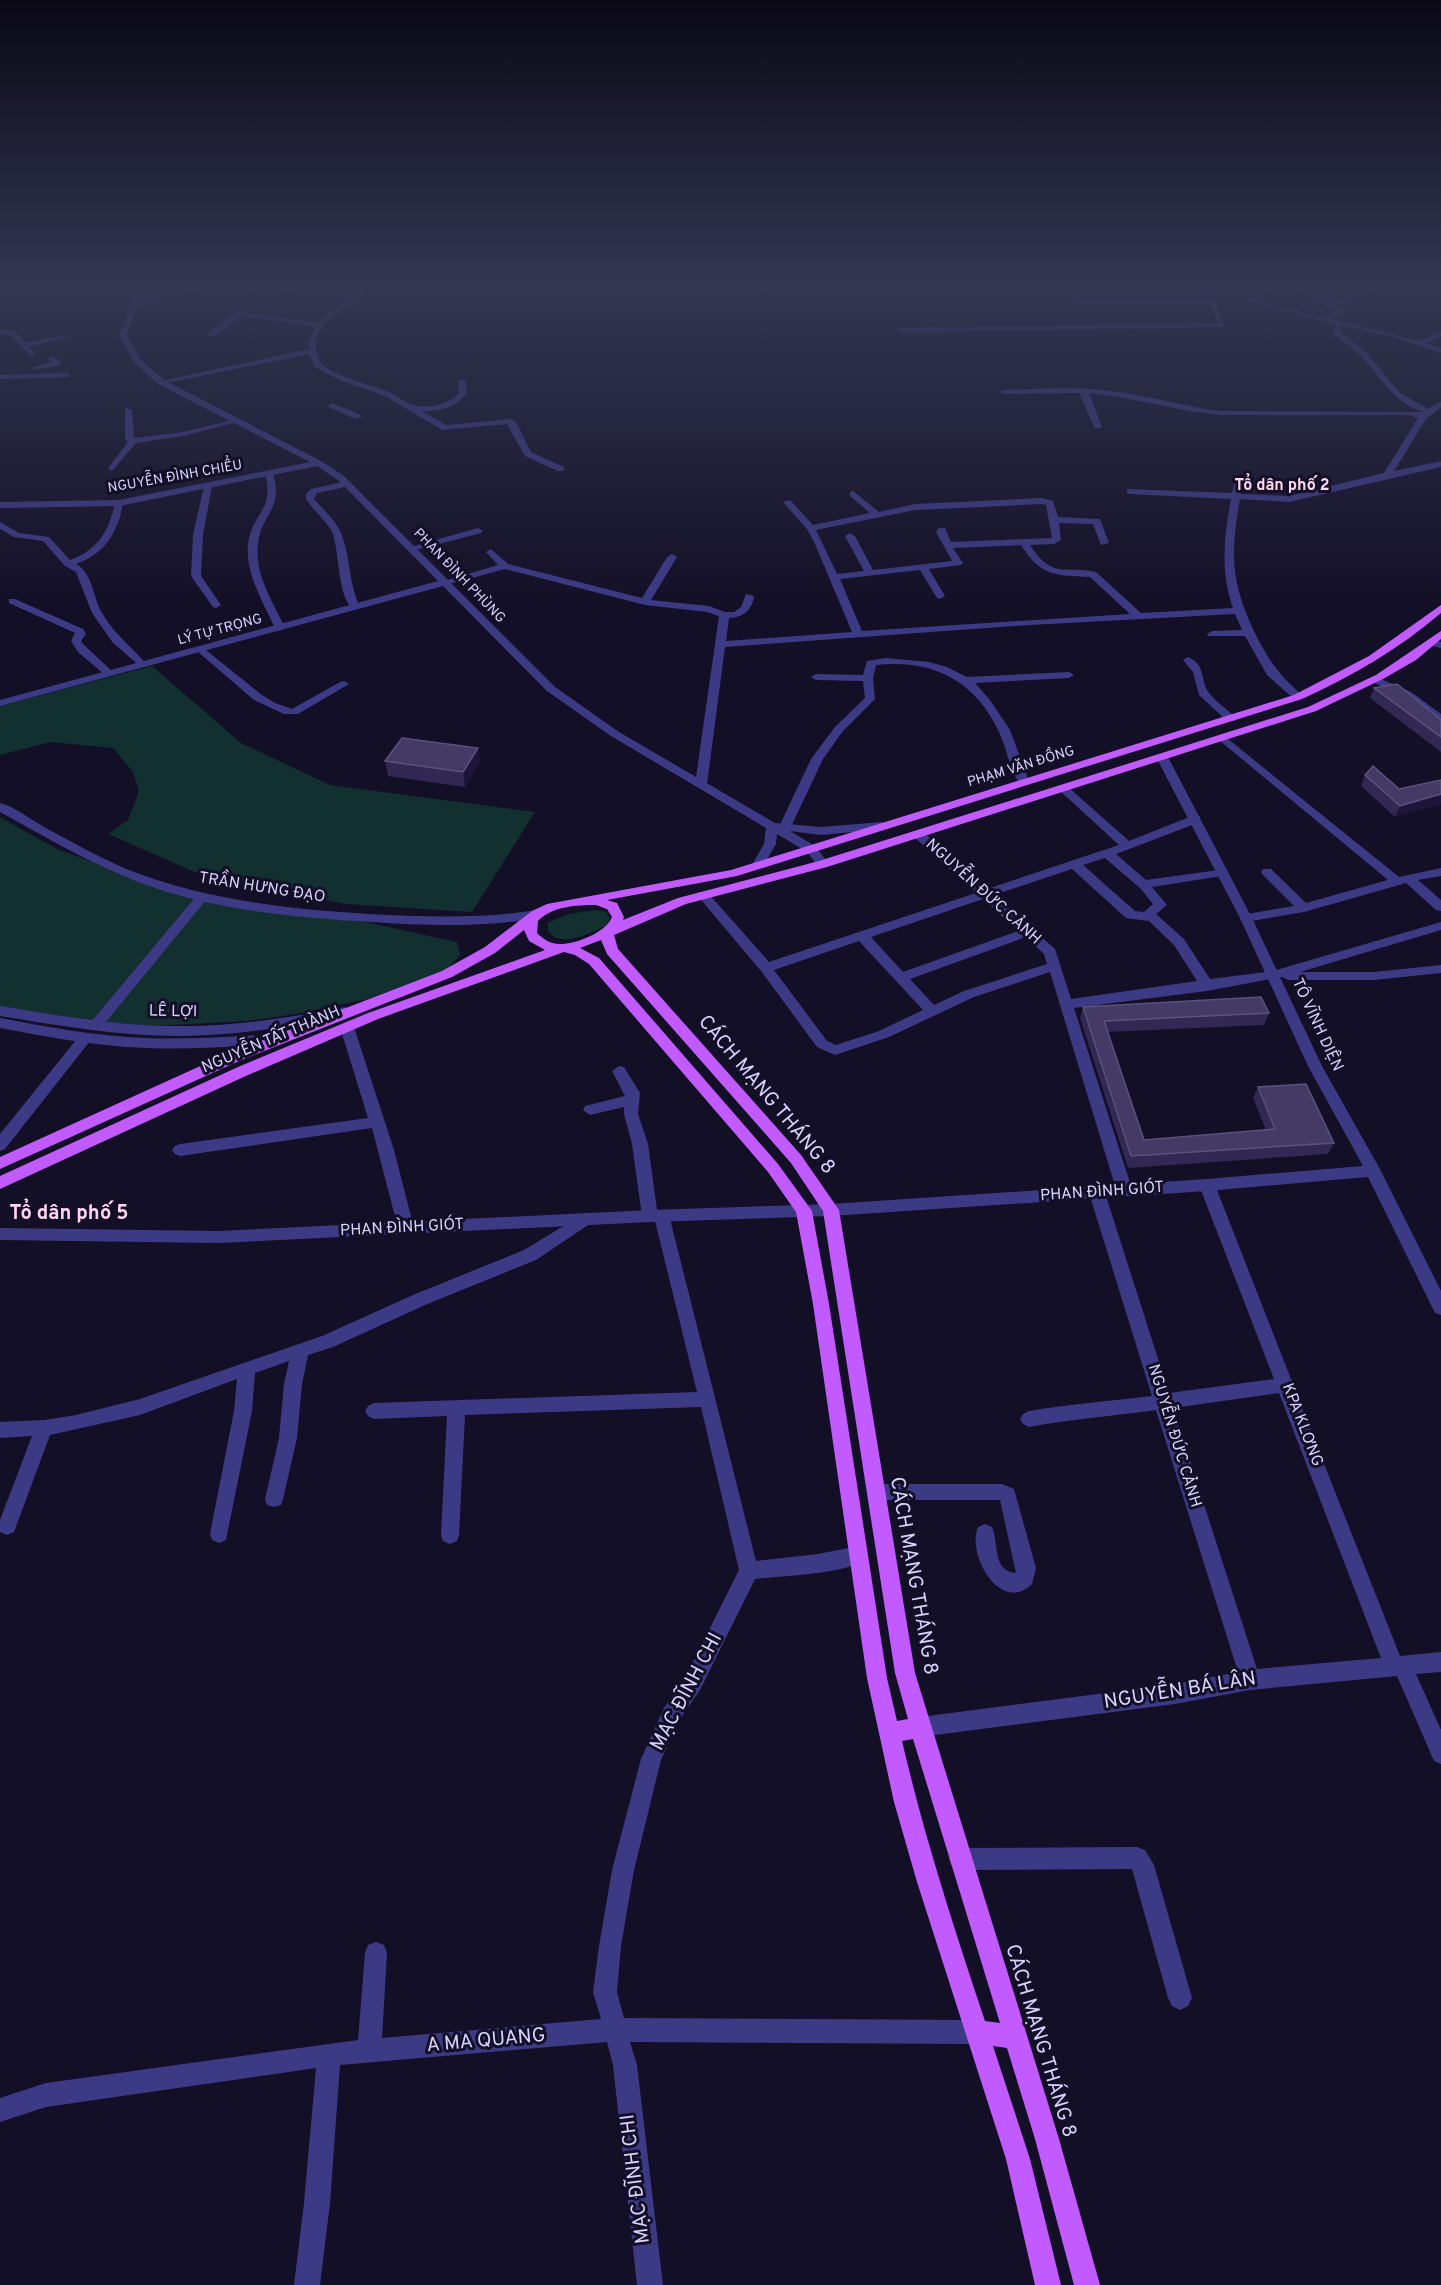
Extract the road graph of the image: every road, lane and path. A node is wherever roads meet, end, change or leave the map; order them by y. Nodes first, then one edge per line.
1 (182, 393) edge
2 (386, 393) edge
3 (463, 393) edge
4 (1085, 393) edge
5 (1108, 393) edge
6 (1395, 393) edge
7 (393, 396) junction
8 (1441, 403) edge
9 (332, 405) dead end
10 (128, 410) dead end
11 (1426, 415) junction
12 (1441, 415) edge
13 (358, 417) dead end
14 (237, 421) junction
15 (1098, 427) dead end
16 (133, 441) junction
17 (318, 463) junction
18 (1441, 464) edge
19 (112, 468) dead end
20 (561, 469) dead end
21 (269, 473) junction
22 (1387, 475) junction
23 (1239, 478) dead end
24 (347, 484) junction
25 (208, 486) junction
26 (1130, 491) dead end
27 (853, 494) dead end
28 (1236, 495) junction
29 (787, 502) dead end
30 (119, 503) junction
31 (0, 505) edge
32 (877, 515) junction
33 (1054, 520) junction
34 (0, 525) edge
35 (811, 528) junction
36 (942, 530) dead end
37 (478, 531) dead end
38 (850, 536) dead end
39 (1024, 542) junction
40 (1104, 543) dead end
41 (949, 546) junction
42 (412, 548) junction
43 (491, 552) dead end
44 (672, 557) dead end
45 (68, 564) junction
46 (506, 566) junction
47 (922, 566) junction
48 (870, 573) junction
49 (834, 577) junction
50 (447, 582) junction
51 (749, 596) dead end
52 (940, 596) dead end
53 (12, 601) dead end
54 (645, 602) junction
55 (216, 605) dead end
56 (355, 607) junction
57 (1441, 608) edge
58 (1239, 611) junction
59 (724, 615) junction
60 (1138, 616) junction
61 (280, 628) junction
62 (858, 633) junction
63 (1250, 633) junction
64 (1212, 634) dead end
65 (1441, 634) edge
66 (721, 644) junction
67 (1437, 644) edge
68 (201, 649) junction
69 (1188, 660) dead end
70 (141, 664) junction
71 (109, 673) junction
72 (1069, 675) dead end
73 (816, 677) dead end
74 (868, 678) junction
75 (1374, 679) junction
76 (966, 680) junction
77 (344, 684) dead end
78 (1298, 697) junction
79 (0, 703) edge
80 (1231, 719) junction
81 (1441, 719) edge
82 (1223, 738) junction
83 (1147, 744) junction
84 (1162, 757) junction
85 (1023, 781) junction
86 (701, 784) junction
87 (1063, 788) junction
88 (0, 807) edge
89 (1196, 819) junction
90 (882, 826) junction
91 (780, 829) junction
92 (918, 834) junction
93 (840, 840) junction
94 (1127, 846) junction
95 (811, 849) junction
96 (1107, 852) junction
97 (823, 864) junction
98 (1074, 864) junction
99 (758, 865) junction
100 (1222, 872) junction
101 (1267, 872) dead end
102 (1441, 872) edge
103 (1402, 880) junction
104 (1144, 885) junction
105 (985, 893) junction
106 (704, 895) junction
107 (202, 897) junction
108 (587, 900) junction
109 (1441, 907) edge
110 (1304, 908) junction
111 (537, 914) junction
112 (1148, 916) junction
113 (1246, 918) junction
114 (1441, 926) edge
115 (1028, 932) junction
116 (607, 933) junction
117 (862, 936) junction
118 (563, 948) junction
119 (1054, 966) junction
120 (766, 968) junction
121 (1441, 969) edge
122 (1273, 975) junction
123 (901, 977) junction
124 (1207, 986) junction
125 (1066, 1004) junction
126 (0, 1011) edge
127 (932, 1011) junction
128 (346, 1019) junction
129 (0, 1023) edge
130 (96, 1025) junction
131 (327, 1035) junction
132 (85, 1038) junction
133 (284, 1039) junction
134 (619, 1071) dead end
135 (634, 1099) junction
136 (590, 1110) dead end
137 (377, 1122) junction
138 (0, 1145) edge
139 (180, 1150) dead end
140 (0, 1163) edge
141 (1373, 1171) junction
142 (0, 1183) edge
143 (1207, 1185) junction
144 (1124, 1189) junction
145 (1097, 1193) junction
146 (831, 1210) junction
147 (804, 1211) junction
148 (656, 1216) junction
149 (585, 1219) junction
150 (406, 1228) junction
151 (0, 1234) edge
152 (1441, 1308) edge
153 (300, 1351) junction
154 (247, 1368) junction
155 (1287, 1385) junction
156 (707, 1399) junction
157 (1163, 1402) junction
158 (456, 1409) junction
159 (374, 1411) dead end
160 (1029, 1419) dead end
161 (44, 1428) junction
162 (0, 1430) edge
163 (876, 1492) junction
164 (274, 1498) dead end
165 (8, 1526) dead end
166 (985, 1533) dead end
167 (219, 1534) dead end
168 (450, 1535) dead end
169 (858, 1554) junction
170 (749, 1571) junction
171 (1441, 1662) edge
172 (1398, 1665) junction
173 (1250, 1680) junction
174 (920, 1727) junction
175 (889, 1733) junction
176 (1441, 1754) edge
177 (960, 1859) junction
178 (376, 1953) dead end
179 (1180, 1998) dead end
180 (615, 2030) junction
181 (977, 2032) junction
182 (1014, 2037) junction
183 (369, 2051) junction
184 (329, 2054) junction
185 (0, 2110) edge
186 (307, 2285) edge
187 (650, 2285) edge
188 (1048, 2285) edge
189 (1087, 2285) edge

1 - 14 street, PHAN ĐÌNH PHÙNG
2 - 7 street
3 - 7 street
4 - 15 street
5 - 11 street
6 - 11 street
7 - 20 street
8 - 11 street
9 - 13 street
10 - 16 street
11 - 12 street
11 - 22 street
14 - 16 street
14 - 17 street, PHAN ĐÌNH PHÙNG
16 - 19 street
17 - 21 street, NGUYỄN ĐÌNH CHIỂU
17 - 24 street, PHAN ĐÌNH PHÙNG
18 - 22 street
21 - 25 street, NGUYỄN ĐÌNH CHIỂU
21 - 61 street
22 - 28 street
23 - 28 street
24 - 42 street, PHAN ĐÌNH PHÙNG
24 - 56 street
25 - 30 street, NGUYỄN ĐÌNH CHIỂU
25 - 55 street
26 - 28 street
27 - 32 street
28 - 58 street
29 - 35 street
30 - 31 street, NGUYỄN ĐÌNH CHIỂU
30 - 45 street
32 - 33 street
32 - 35 street
33 - 39 street
33 - 40 street
34 - 45 street
35 - 49 street
36 - 41 street
37 - 42 street
38 - 48 street
39 - 41 street
39 - 60 street
41 - 47 street
42 - 50 street, PHAN ĐÌNH PHÙNG
43 - 46 street
44 - 54 street
45 - 70 street
46 - 50 street, LÝ TỰ TRỌNG
46 - 54 street
47 - 48 street
47 - 52 street
48 - 49 street
49 - 62 street
50 - 56 street, LÝ TỰ TRỌNG
50 - 86 street, PHAN ĐÌNH PHÙNG
51 - 59 street
53 - 71 street
54 - 59 street
56 - 61 street, LÝ TỰ TRỌNG
57 - 78 main road, PHẠM VĂN ĐỒNG
58 - 60 street
58 - 63 street
59 - 66 street
60 - 62 street
61 - 68 street, LÝ TỰ TRỌNG
62 - 66 street
63 - 64 street
63 - 78 street
65 - 67 main road, PHẠM VĂN ĐỒNG
66 - 86 street
67 - 75 main road, PHẠM VĂN ĐỒNG
68 - 70 street, LÝ TỰ TRỌNG
68 - 77 street
69 - 80 street
70 - 71 street, LÝ TỰ TRỌNG
71 - 79 street, LÝ TỰ TRỌNG
72 - 76 street
73 - 74 street
74 - 76 street
74 - 91 street
75 - 81 street
75 - 82 main road, PHẠM VĂN ĐỒNG
76 - 85 street
78 - 80 main road, PHẠM VĂN ĐỒNG
80 - 83 main road, PHẠM VĂN ĐỒNG
82 - 84 main road, PHẠM VĂN ĐỒNG
82 - 103 street
83 - 84 main road
83 - 85 main road, PHẠM VĂN ĐỒNG
84 - 87 main road, PHẠM VĂN ĐỒNG
84 - 89 street, TÔ VĨNH DIỆN
85 - 90 main road, PHẠM VĂN ĐỒNG
86 - 91 street, PHAN ĐÌNH PHÙNG
87 - 92 main road, PHẠM VĂN ĐỒNG
87 - 94 street
88 - 107 street, TRẦN HƯNG ĐẠO
89 - 94 street
89 - 100 street, TÔ VĨNH DIỆN
90 - 91 street
90 - 93 main road, PHẠM VĂN ĐỒNG
91 - 93 street
91 - 95 street, PHAN ĐÌNH PHÙNG
91 - 99 street
92 - 97 main road, PHẠM VĂN ĐỒNG
92 - 105 street, NGUYỄN ĐỨC CẢNH
93 - 95 main road, PHẠM VĂN ĐỒNG
94 - 96 street
95 - 97 street, PHAN ĐÌNH PHÙNG
95 - 99 main road, PHẠM VĂN ĐỒNG
96 - 98 street
96 - 104 street
97 - 106 main road, PHẠM VĂN ĐỒNG
98 - 105 street
98 - 112 street
99 - 108 main road, PHẠM VĂN ĐỒNG
100 - 104 street
100 - 113 street, TÔ VĨNH DIỆN
101 - 110 street
102 - 103 street
103 - 109 street
103 - 110 street
104 - 112 street
105 - 115 street, NGUYỄN ĐỨC CẢNH
105 - 117 street
106 - 116 main road, PHẠM VĂN ĐỒNG
106 - 120 street
107 - 111 street, TRẦN HƯNG ĐẠO
107 - 130 street
108 - 111 main road, NGUYỄN TẤT THÀNH
108 - 116 main road
110 - 113 street
111 - 118 main road
111 - 128 main road, NGUYỄN TẤT THÀNH
112 - 124 street
113 - 122 street, TÔ VĨNH DIỆN
114 - 122 street
115 - 119 street, NGUYỄN ĐỨC CẢNH
115 - 123 street
116 - 118 main road, NGUYỄN TẤT THÀNH
116 - 146 main road, CÁCH MẠNG THÁNG 8
117 - 120 street
117 - 123 street
118 - 128 main road, NGUYỄN TẤT THÀNH
118 - 147 main road
119 - 125 street, NGUYỄN ĐỨC CẢNH
119 - 127 street
120 - 127 street
121 - 122 street
122 - 124 street
122 - 141 street, TÔ VĨNH DIỆN
123 - 127 street
124 - 125 street
125 - 144 street, NGUYỄN ĐỨC CẢNH
126 - 130 street, LÊ LỢI
128 - 130 street, LÊ LỢI
128 - 131 main road, NGUYỄN TẤT THÀNH
128 - 133 main road, NGUYỄN TẤT THÀNH
128 - 137 street
129 - 132 street
131 - 133 main road
131 - 142 main road, NGUYỄN TẤT THÀNH
132 - 133 street
132 - 138 street
133 - 140 main road, NGUYỄN TẤT THÀNH
134 - 135 street
135 - 136 street
135 - 148 street
137 - 139 street
137 - 150 street
141 - 143 street, PHAN ĐÌNH GIÓT
141 - 152 street, TÔ VĨNH DIỆN
143 - 144 street, PHAN ĐÌNH GIÓT
143 - 155 street, KPA KLƠNG
144 - 145 street, PHAN ĐÌNH GIÓT
145 - 146 street, PHAN ĐÌNH GIÓT
145 - 157 street, NGUYỄN ĐỨC CẢNH
146 - 147 street, PHAN ĐÌNH GIÓT
146 - 163 main road, CÁCH MẠNG THÁNG 8
147 - 148 street, PHAN ĐÌNH GIÓT
147 - 169 main road
148 - 149 street, PHAN ĐÌNH GIÓT
148 - 156 street
149 - 150 street, PHAN ĐÌNH GIÓT
149 - 153 street
150 - 151 street, PHAN ĐÌNH GIÓT
153 - 154 street
153 - 164 street
154 - 161 street
154 - 167 street
155 - 157 street
155 - 172 street, KPA KLƠNG
156 - 158 street
156 - 170 street
157 - 160 street
157 - 173 street, NGUYỄN ĐỨC CẢNH
158 - 159 street
158 - 168 street
161 - 162 street
161 - 165 street
163 - 166 street
163 - 174 main road, CÁCH MẠNG THÁNG 8
169 - 170 street
169 - 175 main road
170 - 180 street, MẠC ĐĨNH CHI
171 - 172 street, NGUYỄN BÁ LÂN
172 - 173 street, NGUYỄN BÁ LÂN
172 - 176 street, KPA KLƠNG
173 - 174 street, NGUYỄN BÁ LÂN
174 - 175 main road
174 - 177 main road, CÁCH MẠNG THÁNG 8
175 - 181 main road
177 - 179 street
177 - 182 main road, CÁCH MẠNG THÁNG 8
178 - 183 street
180 - 181 street, A MA QUANG
180 - 183 street, A MA QUANG
180 - 187 street, MẠC ĐĨNH CHI
181 - 182 main road
181 - 188 main road
182 - 189 main road, CÁCH MẠNG THÁNG 8
183 - 184 street, A MA QUANG
184 - 185 street, A MA QUANG
184 - 186 street

